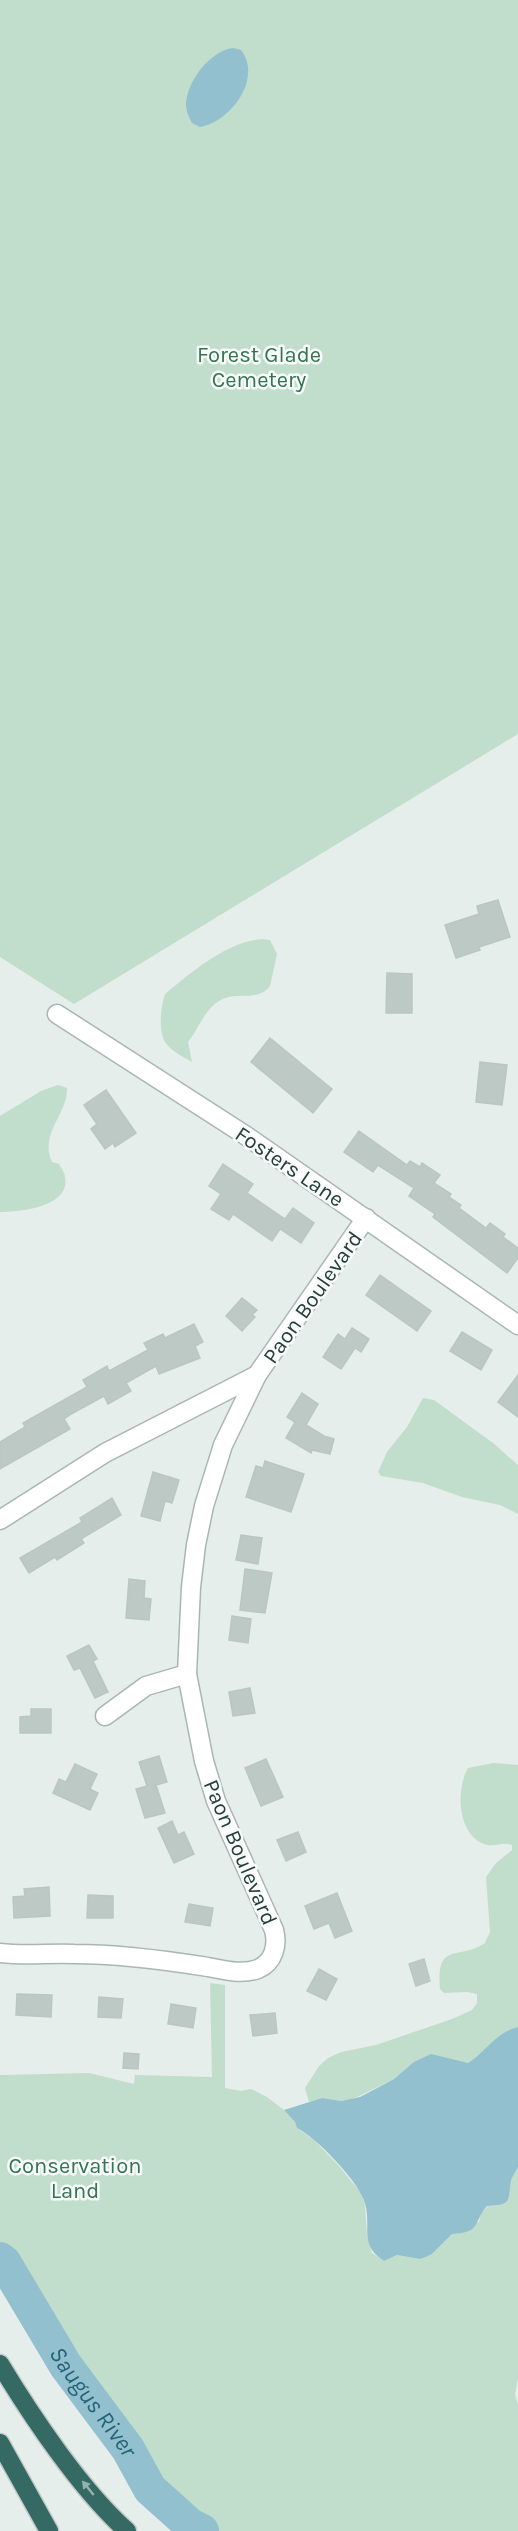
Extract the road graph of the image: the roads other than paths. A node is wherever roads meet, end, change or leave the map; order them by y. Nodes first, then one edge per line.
1 (57, 1014) dead end
2 (366, 1218) junction
3 (518, 1325) edge
4 (257, 1375) junction
5 (0, 1520) edge
6 (187, 1674) junction
7 (105, 1716) dead end
8 (0, 1953) edge
9 (0, 2364) edge
10 (0, 2443) edge
11 (50, 2531) edge
12 (127, 2531) edge

1 - 2 street, Fosters Lane
2 - 3 street, Fosters Lane
2 - 4 street, Paon Boulevard
4 - 5 street, Paon Boulevard
4 - 6 street, Paon Boulevard
6 - 7 street
6 - 8 street, Paon Boulevard
12 -> 9 highway
10 - 11 highway

